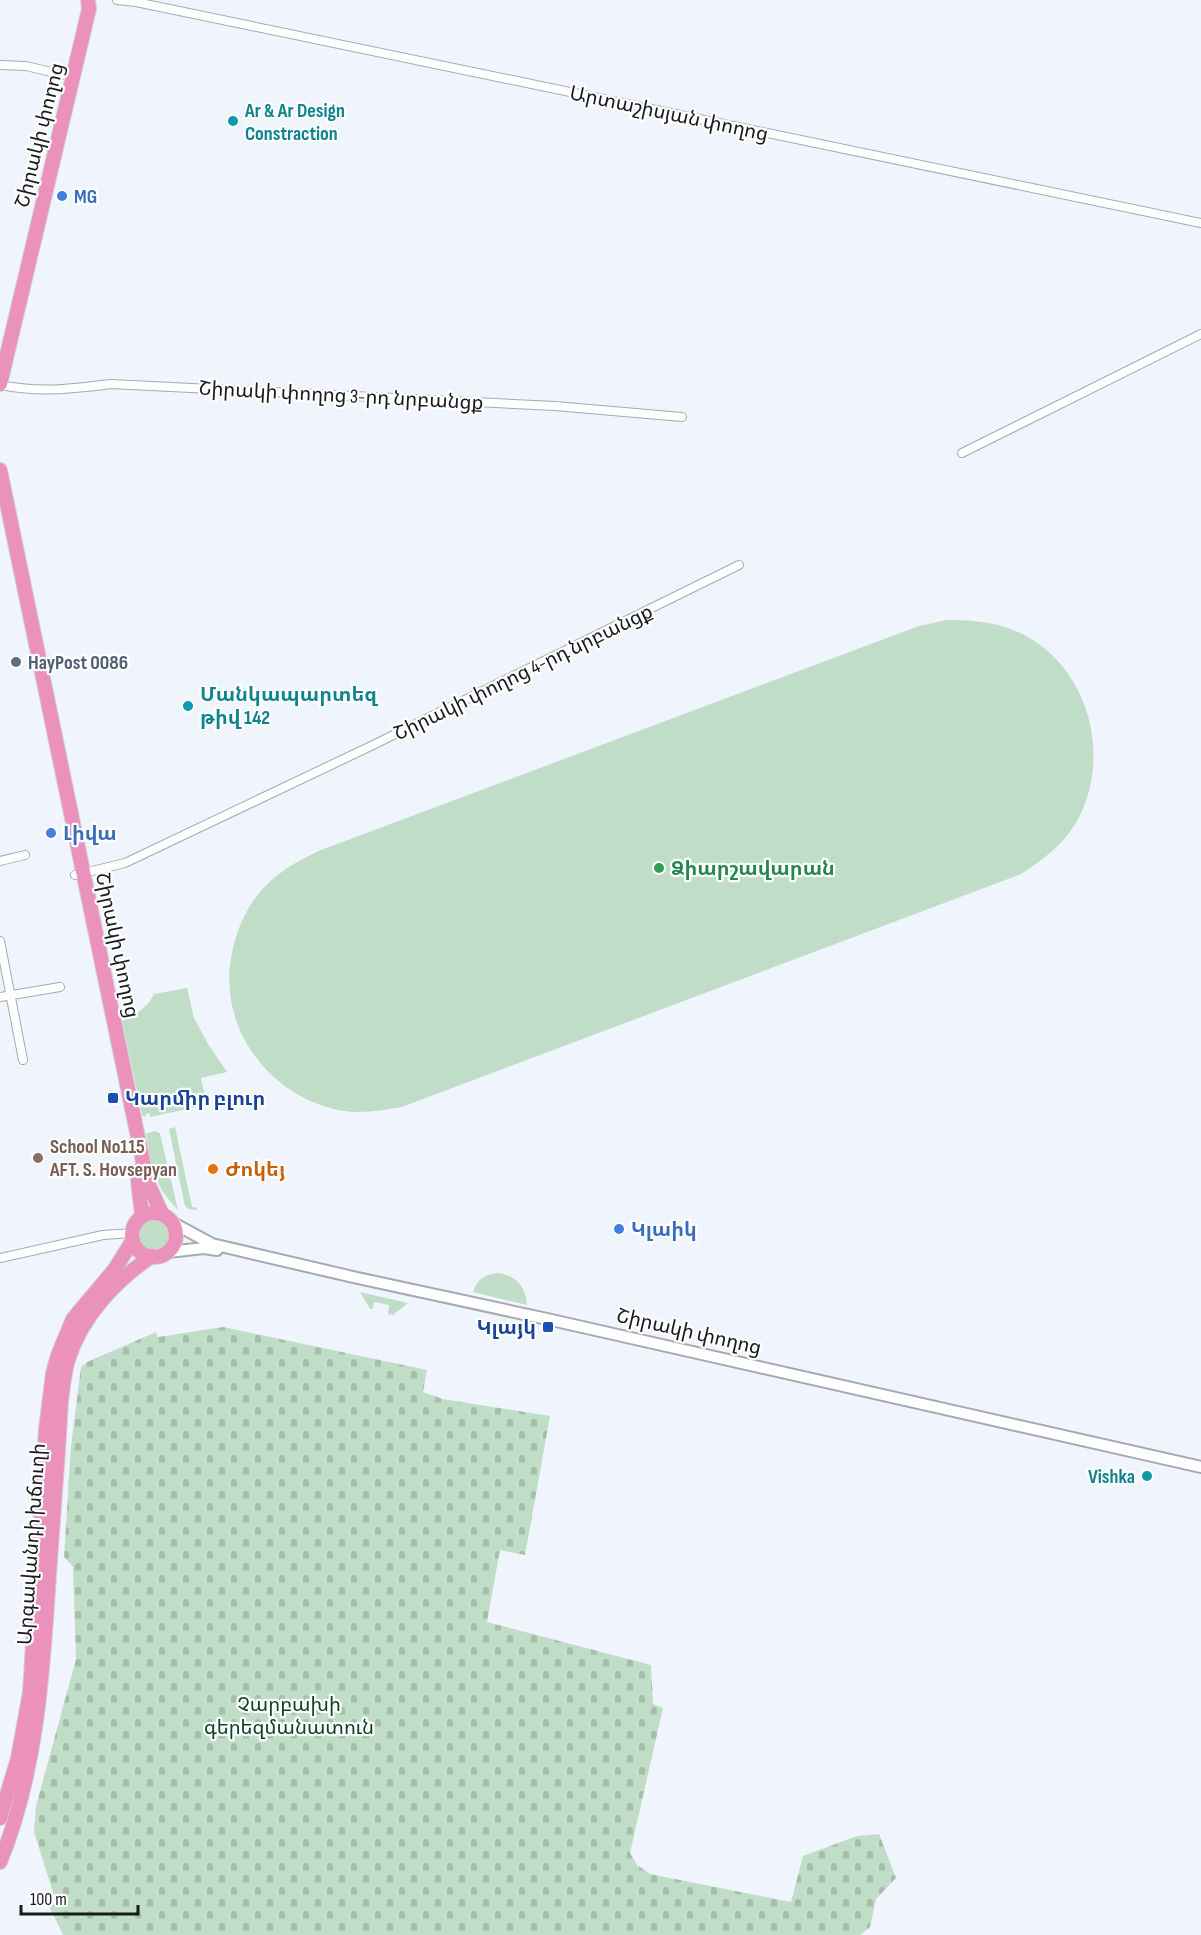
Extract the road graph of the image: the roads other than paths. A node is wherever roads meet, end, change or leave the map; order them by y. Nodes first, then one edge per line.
1 (86, 0) edge
2 (117, 0) edge
3 (133, 1) edge
4 (0, 65) edge
5 (64, 75) junction
6 (1201, 223) edge
7 (1201, 334) edge
8 (2, 346) edge
9 (0, 385) edge
10 (682, 417) dead end
11 (962, 453) dead end
12 (0, 470) edge
13 (0, 515) edge
14 (739, 565) dead end
15 (25, 855) dead end
16 (0, 861) edge
17 (79, 874) junction
18 (0, 941) edge
19 (60, 987) dead end
20 (9, 995) junction
21 (0, 997) edge
22 (23, 1060) dead end
23 (142, 1216) junction
24 (167, 1219) junction
25 (133, 1237) junction
26 (168, 1252) junction
27 (0, 1257) edge
28 (152, 1257) junction
29 (1201, 1469) edge
30 (0, 1818) edge
31 (0, 1862) edge

1 - 5 highway, Շիրակի փողոց
1 - 8 highway, Շիրակի փողոց
2 - 3 street, Արտաշիսյան փողոց
3 - 6 street, Արտաշիսյան փողոց
4 - 5 street
5 - 8 highway, Շիրակի փողոց
7 - 11 street
8 - 9 highway, Շիրակի փողոց
9 - 10 street, Շիրակի փողոց 3-րդ նրբանցք
12 - 17 highway, Շիրակի փողոց
13 - 17 highway, Շիրակի փողոց
14 - 17 street, Շիրակի փողոց 4-րդ նրբանցք
15 - 16 street
17 - 23 highway, Շիրակի փողոց
17 - 24 highway, Շիրակի փողոց
18 - 20 street
19 - 20 street
20 - 21 street
20 - 22 street
23 - 24 highway
23 - 25 highway
24 - 26 highway
24 - 29 main road, Շիրակի փողոց
25 - 27 street
25 - 28 highway
25 - 30 highway, Արգավանդի խճուղի
26 - 28 highway, Շիրակի փողոց
26 - 29 main road, Շիրակի փողոց
28 - 31 highway, Արգավանդի խճուղի

